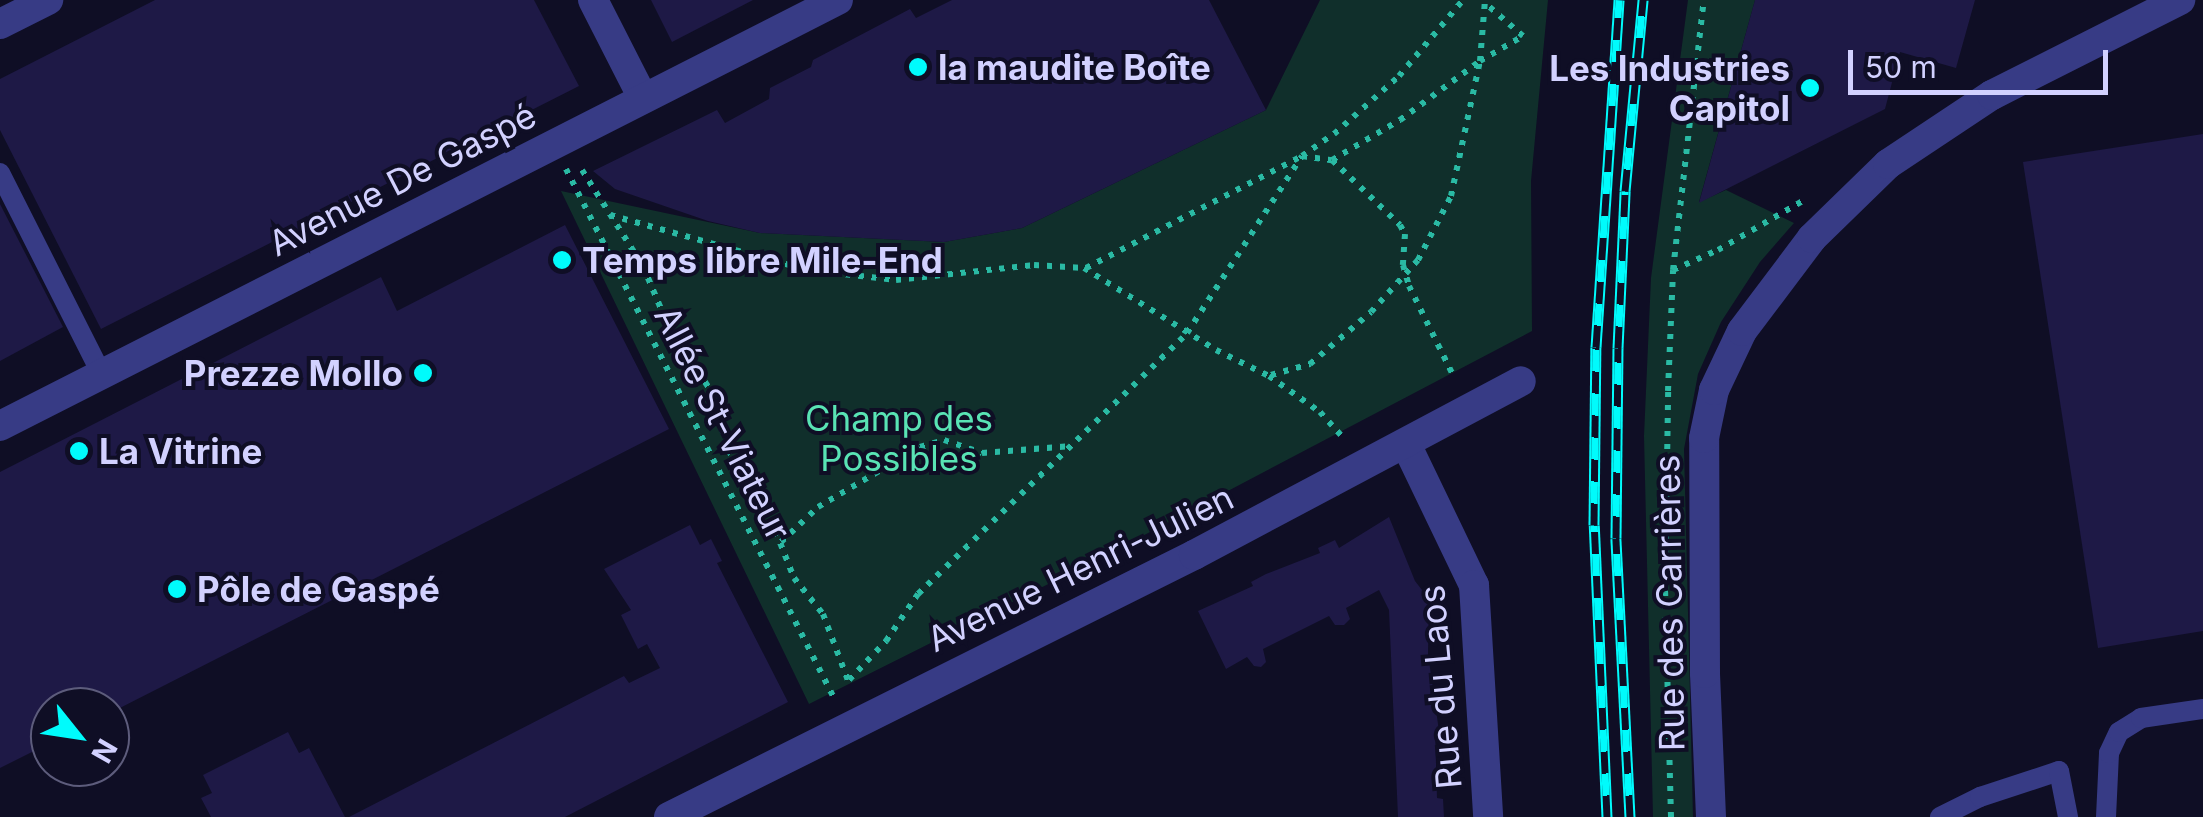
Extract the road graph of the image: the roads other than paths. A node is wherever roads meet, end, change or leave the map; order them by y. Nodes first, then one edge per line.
1 (48, 0) edge
2 (593, 0) edge
3 (838, 0) edge
4 (2180, 0) edge
5 (0, 24) edge
6 (643, 98) junction
7 (0, 173) edge
8 (102, 374) junction
9 (1521, 381) dead end
10 (0, 426) edge
11 (1406, 444) junction
12 (2203, 709) edge
13 (669, 817) edge
14 (1488, 817) edge
15 (1711, 817) edge
16 (1940, 817) edge
17 (2068, 817) edge
18 (2106, 817) edge

1 - 5 street
2 - 6 street
3 - 6 street, Avenue De Gaspé
4 - 15 street, Rue des Carrières
6 - 8 street, Avenue De Gaspé
7 - 8 lane
8 - 10 street, Avenue De Gaspé
9 - 11 street, Avenue Henri-Julien
11 - 13 street, Avenue Henri-Julien
11 - 14 street, Rue du Laos
12 - 18 lane
16 - 17 lane

